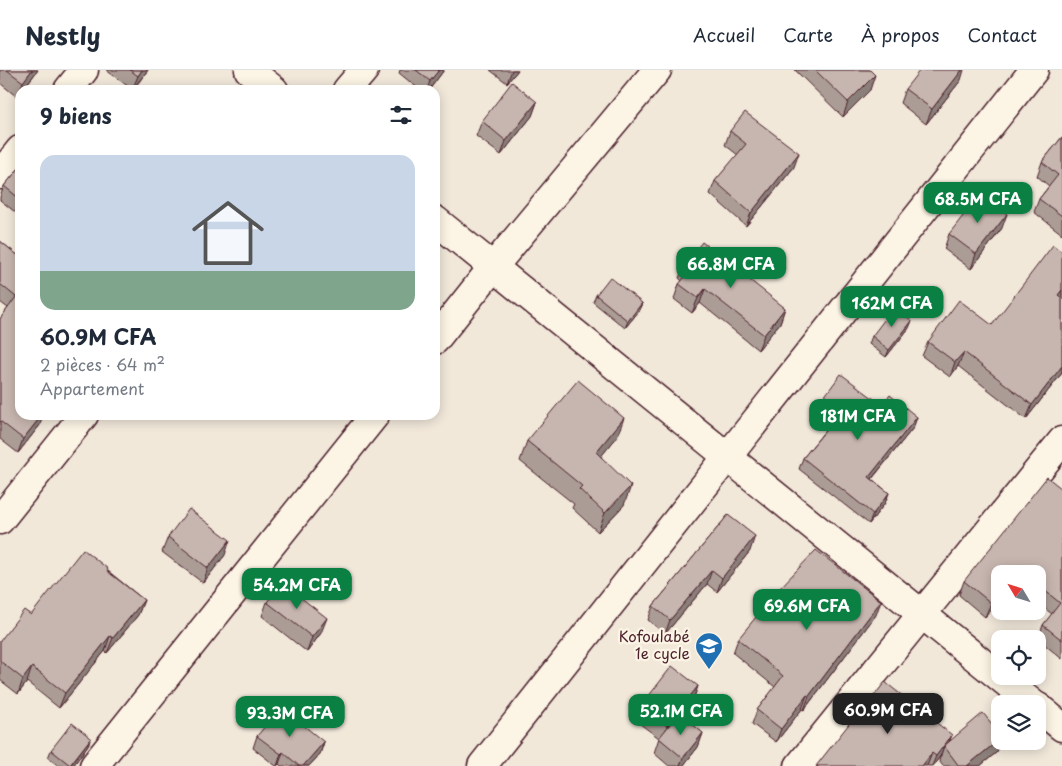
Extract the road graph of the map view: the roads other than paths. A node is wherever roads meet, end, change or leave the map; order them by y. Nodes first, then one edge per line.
1 (84, 70) edge
2 (249, 70) edge
3 (364, 70) edge
4 (657, 70) edge
5 (1034, 70) edge
6 (72, 85) edge
7 (268, 85) edge
8 (351, 85) edge
9 (15, 156) edge
10 (0, 175) edge
11 (440, 224) edge
12 (493, 267) junction
13 (440, 334) edge
14 (80, 420) edge
15 (371, 420) edge
16 (1062, 441) edge
17 (727, 456) junction
18 (0, 520) edge
19 (922, 614) junction
20 (1022, 695) edge
21 (1046, 714) edge
22 (1062, 727) edge
23 (94, 766) edge
24 (482, 766) edge
25 (799, 766) edge

1 - 6 street
2 - 7 street
3 - 8 street
4 - 12 street
5 - 17 street
9 - 10 street
11 - 12 street
12 - 13 street
12 - 17 street
14 - 18 street
15 - 23 street
16 - 19 street
17 - 19 street
17 - 24 street
19 - 20 street
19 - 25 street
21 - 22 street

